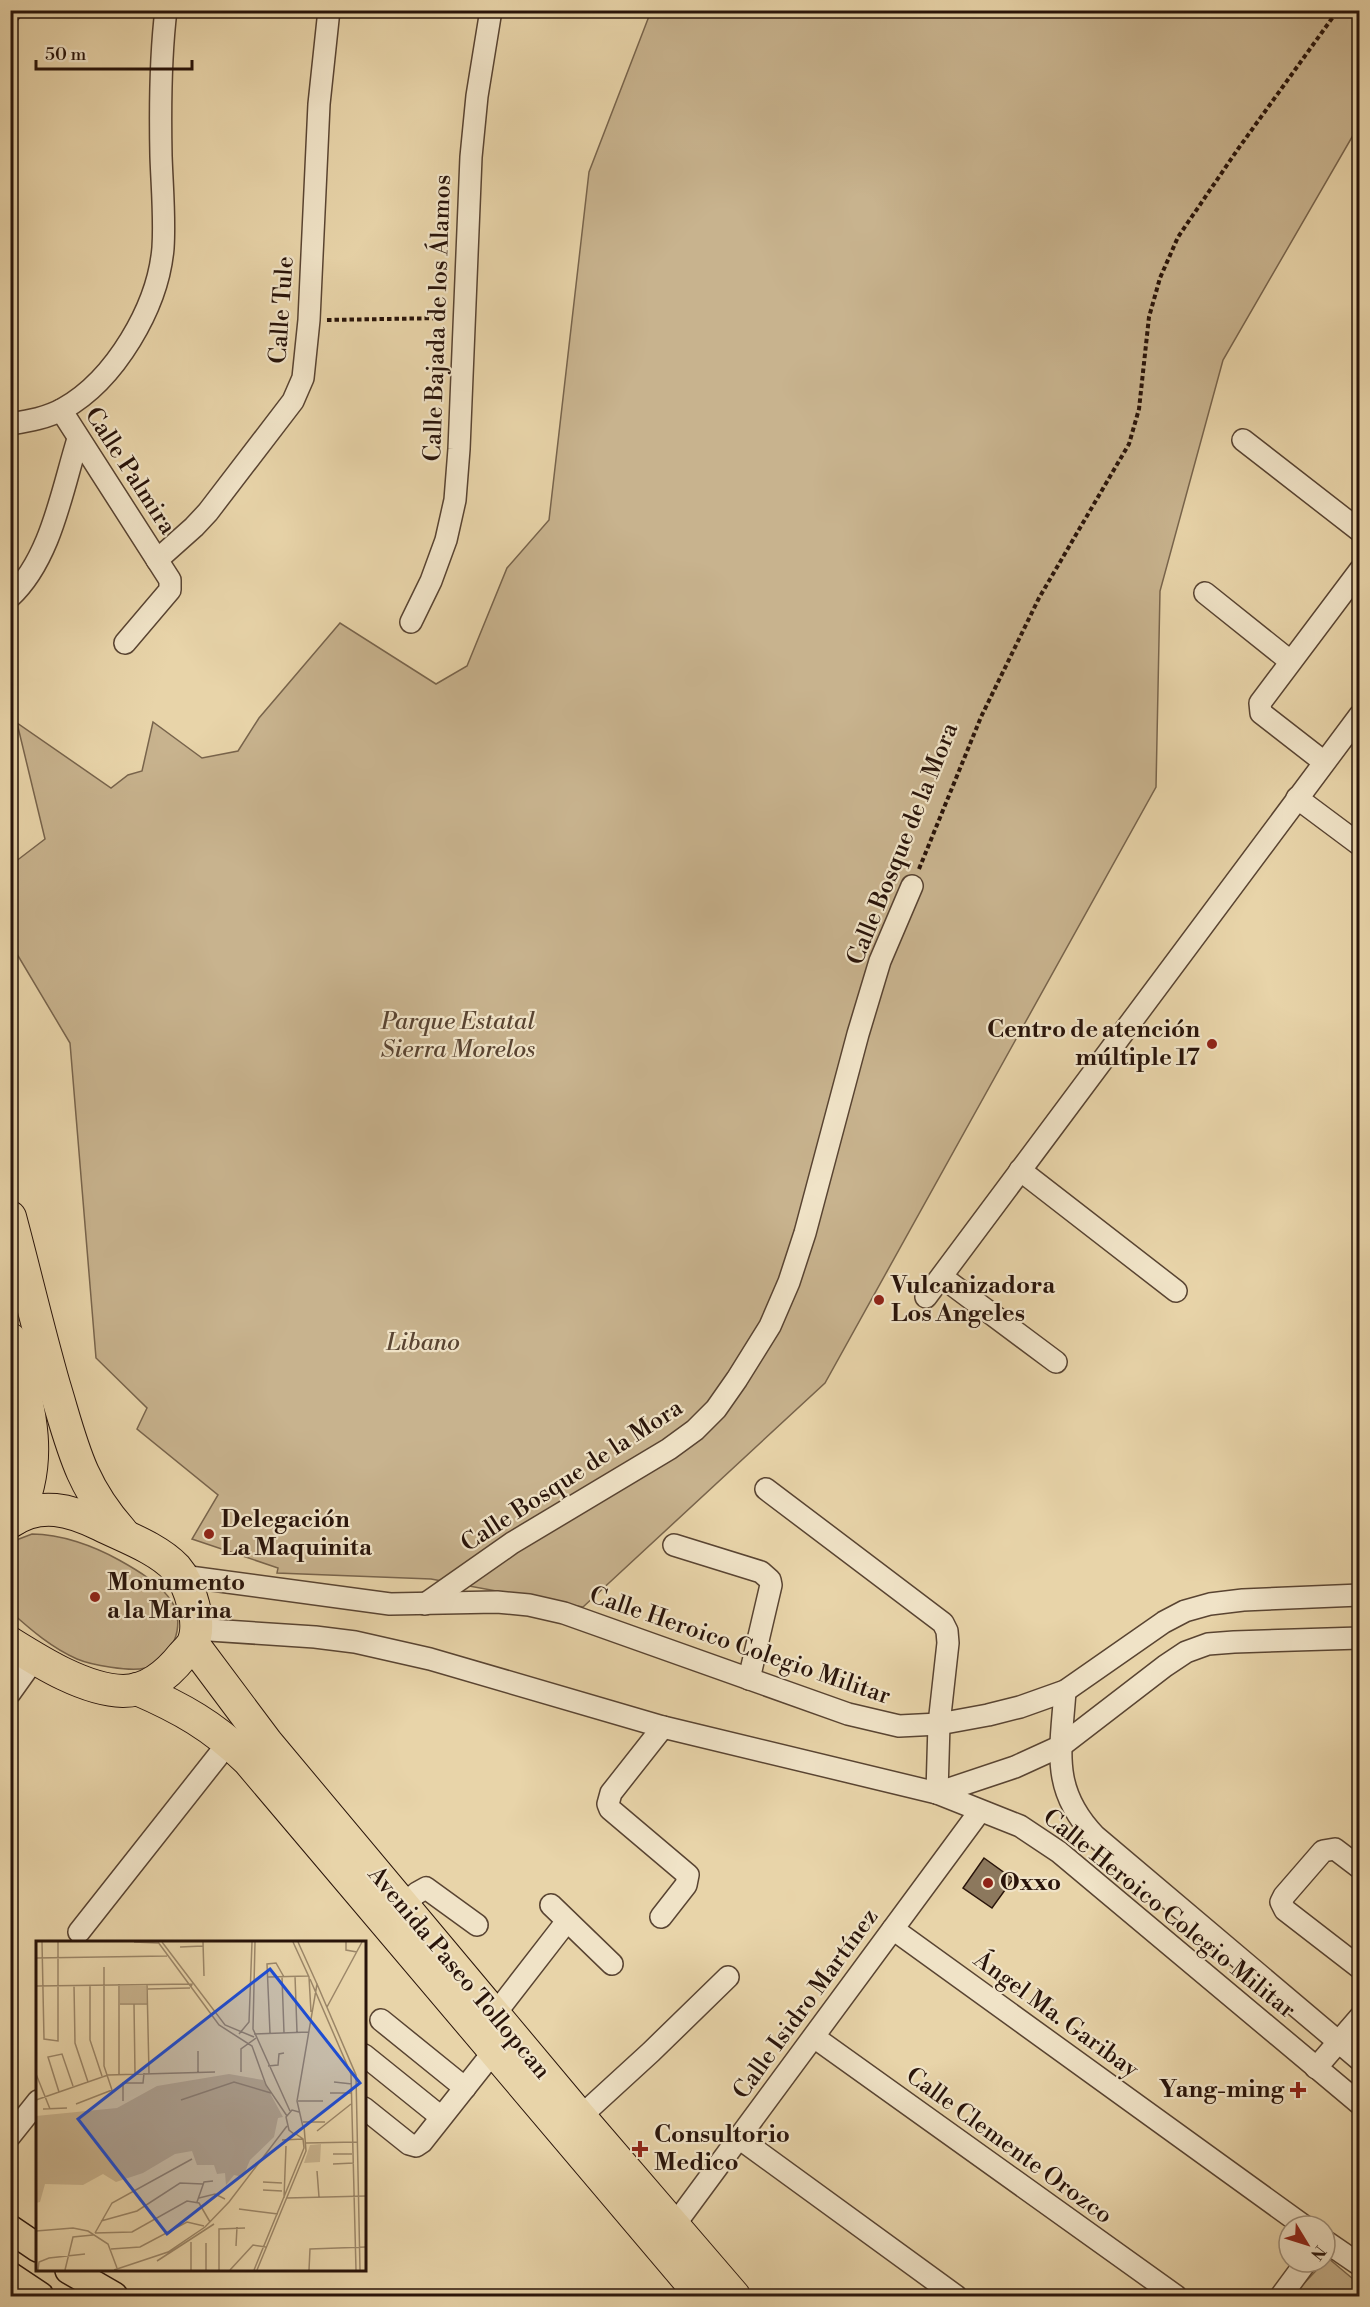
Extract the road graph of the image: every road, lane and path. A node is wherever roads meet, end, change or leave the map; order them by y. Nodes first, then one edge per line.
1 (166, 10) edge
2 (328, 10) edge
3 (491, 10) edge
4 (1338, 10) edge
5 (465, 318) junction
6 (309, 320) junction
7 (61, 410) junction
8 (10, 424) edge
9 (78, 439) junction
10 (1243, 440) dead end
11 (1359, 531) edge
12 (157, 560) junction
13 (1359, 570) edge
14 (1205, 593) dead end
15 (10, 597) edge
16 (411, 621) dead end
17 (125, 643) dead end
18 (1290, 661) junction
19 (1359, 715) edge
20 (1324, 762) junction
21 (1297, 798) junction
22 (1359, 845) edge
23 (912, 886) joint
24 (1020, 1170) junction
25 (10, 1217) edge
26 (942, 1277) junction
27 (1176, 1291) dead end
28 (926, 1298) dead end
29 (10, 1339) edge
30 (1056, 1362) dead end
31 (26, 1396) junction
32 (10, 1449) edge
33 (766, 1489) dead end
34 (13, 1520) edge
35 (129, 1539) junction
36 (674, 1545) dead end
37 (182, 1576) junction
38 (1359, 1595) edge
39 (425, 1604) junction
40 (194, 1636) junction
41 (1359, 1638) edge
42 (23, 1651) edge
43 (749, 1679) junction
44 (137, 1689) junction
45 (1065, 1691) junction
46 (10, 1693) edge
47 (939, 1724) junction
48 (663, 1727) junction
49 (229, 1742) junction
50 (1062, 1746) junction
51 (937, 1793) junction
52 (981, 1811) junction
53 (1359, 1868) edge
54 (551, 1905) dead end
55 (402, 1906) junction
56 (661, 1917) dead end
57 (1190, 1917) junction
58 (567, 1921) junction
59 (477, 1925) dead end
60 (893, 1929) junction
61 (79, 1932) dead end
62 (1169, 1945) junction
63 (612, 1964) dead end
64 (1359, 1968) edge
65 (728, 1977) dead end
66 (495, 2014) junction
67 (1359, 2017) edge
68 (381, 2019) dead end
69 (814, 2037) junction
70 (1338, 2042) junction
71 (494, 2051) junction
72 (366, 2057) edge
73 (1359, 2060) edge
74 (1316, 2068) junction
75 (465, 2088) junction
76 (36, 2104) edge
77 (1359, 2104) edge
78 (366, 2110) edge
79 (441, 2117) junction
80 (580, 2117) junction
81 (10, 2136) edge
82 (738, 2138) junction
83 (1287, 2214) edge
84 (673, 2227) junction
85 (10, 2229) edge
86 (36, 2247) edge
87 (1337, 2249) edge
88 (1359, 2265) edge
89 (71, 2271) edge
90 (1297, 2274) edge
91 (10, 2276) edge
92 (40, 2296) edge
93 (114, 2296) edge
94 (702, 2296) edge
95 (734, 2296) edge
96 (956, 2296) edge
97 (1176, 2296) edge
98 (1281, 2296) edge

1 - 7 street
2 - 6 street, Calle Tule
3 - 5 street, Calle Bajada de los Álamos
4 - 23 path, Calle Bosque de la Mora
5 - 6 path
5 - 16 street, Calle Bajada de los Álamos
6 - 12 street, Calle Tule
7 - 8 street
7 - 9 street, Calle Palmira
9 - 12 street, Calle Palmira
9 - 15 street
10 - 11 street
12 - 17 street, Calle Palmira
13 - 18 street
14 - 18 street
18 - 20 street
19 - 20 street
20 - 21 street
21 - 22 street
21 - 24 street
23 - 39 street, Calle Bosque de la Mora
24 - 26 street
24 - 27 street
25 - 35 highway
26 - 28 street
26 - 30 street
29 - 31 highway
31 - 32 highway
31 - 34 highway
33 - 47 street
34 - 35 highway
35 - 37 highway
36 - 43 street
37 - 39 street, Calle Heroico Colegio Militar
37 - 40 highway
38 - 45 street
39 - 43 street, Calle Heroico Colegio Militar
40 - 44 highway
40 - 48 street, Calle Heroico Colegio Militar
40 - 55 highway, Avenida Paseo Tollopcan
41 - 50 street
42 - 44 highway
42 - 46 street
43 - 47 street, Calle Heroico Colegio Militar
44 - 49 highway, Avenida Paseo Tollopcan
45 - 47 street, Calle Heroico Colegio Militar
45 - 50 street, Calle Heroico Colegio Militar
47 - 51 street
48 - 51 street, Calle Heroico Colegio Militar
48 - 56 street
49 - 61 street
49 - 71 highway, Avenida Paseo Tollopcan
50 - 51 street
50 - 57 street, Calle Heroico Colegio Militar
51 - 52 street, Calle Heroico Colegio Militar
52 - 60 street, Calle Isidro Martínez
52 - 62 street, Calle Heroico Colegio Militar
53 - 64 street
54 - 58 street
55 - 59 street
55 - 66 highway, Avenida Paseo Tollopcan
57 - 62 street
57 - 70 street, Calle Heroico Colegio Militar
58 - 63 street
58 - 66 street
60 - 69 street, Calle Isidro Martínez
60 - 83 street, Ángel Ma. Garibay
62 - 74 street, Calle Heroico Colegio Militar
65 - 80 street
66 - 80 highway, Avenida Paseo Tollopcan
67 - 70 street
68 - 75 street
69 - 82 street, Calle Isidro Martínez
69 - 97 street, Calle Clemente Orozco
70 - 73 street, Calle Heroico Colegio Militar
70 - 74 street
71 - 75 street
71 - 94 highway, Avenida Paseo Tollopcan
72 - 79 street
74 - 77 street, Calle Heroico Colegio Militar
75 - 79 street
76 - 81 street
78 - 79 street
80 - 84 highway, Avenida Paseo Tollopcan
82 - 84 street, Calle Isidro Martínez
82 - 96 street
84 - 95 highway, Avenida Paseo Tollopcan
85 - 86 main road
87 - 88 street
89 - 93 main road
90 - 98 street
91 - 92 main road

